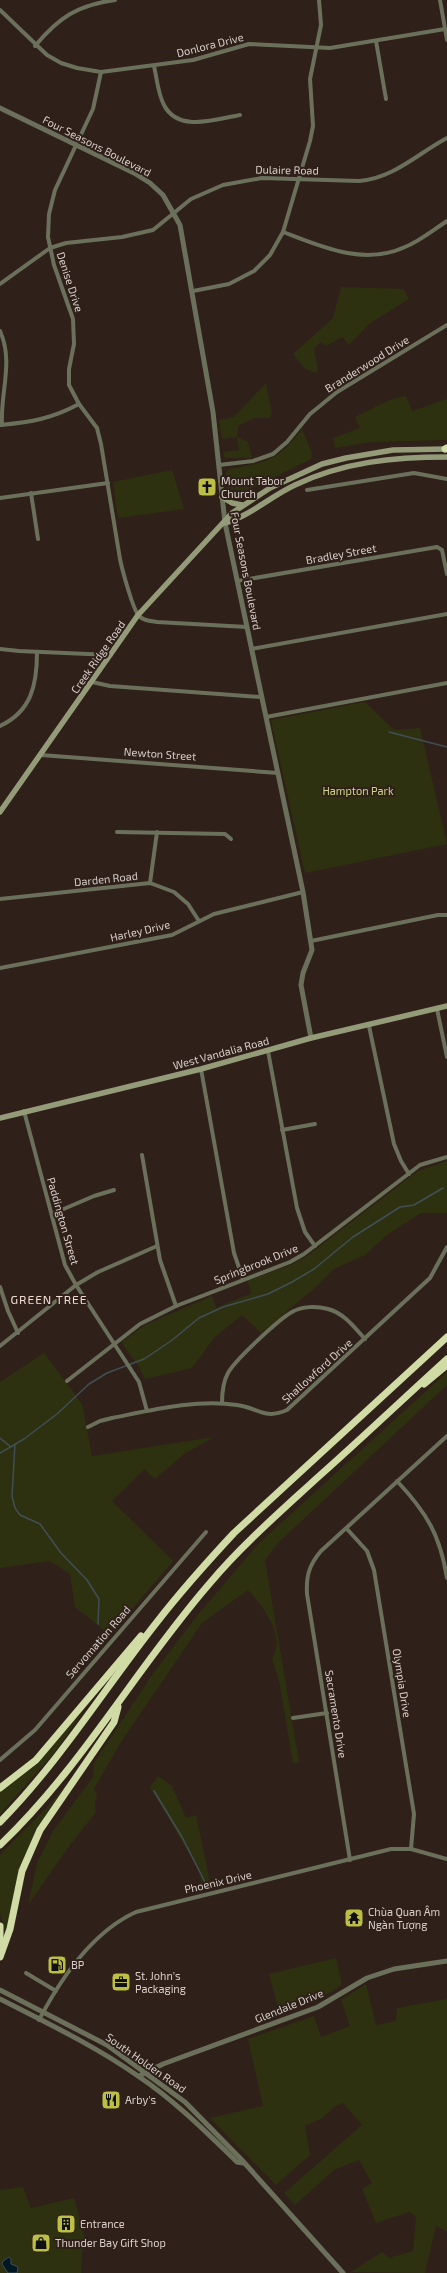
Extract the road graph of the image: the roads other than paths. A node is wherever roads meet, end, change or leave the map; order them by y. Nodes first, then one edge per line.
1 (115, 0) edge
2 (319, 0) edge
3 (440, 0) edge
4 (0, 10) edge
5 (445, 29) junction
6 (447, 40) edge
7 (376, 42) junction
8 (35, 46) junction
9 (316, 47) junction
10 (154, 66) junction
11 (101, 72) junction
12 (386, 99) dead end
13 (0, 108) edge
14 (240, 115) dead end
15 (447, 138) edge
16 (76, 146) junction
17 (298, 179) junction
18 (174, 212) junction
19 (447, 221) edge
20 (283, 232) junction
21 (50, 248) junction
22 (0, 284) edge
23 (193, 291) junction
24 (447, 325) edge
25 (0, 331) edge
26 (78, 404) junction
27 (1, 425) edge
28 (446, 449) edge
29 (447, 457) edge
30 (219, 465) junction
31 (447, 479) edge
32 (108, 482) junction
33 (307, 490) dead end
34 (31, 493) junction
35 (222, 497) junction
36 (0, 498) edge
37 (242, 505) junction
38 (225, 523) junction
39 (38, 540) dead end
40 (447, 574) edge
41 (237, 581) junction
42 (447, 614) edge
43 (138, 615) junction
44 (247, 627) junction
45 (0, 649) edge
46 (251, 649) junction
47 (37, 652) junction
48 (111, 655) junction
49 (92, 682) junction
50 (447, 683) edge
51 (262, 697) junction
52 (266, 717) junction
53 (0, 726) edge
54 (41, 755) junction
55 (278, 773) junction
56 (0, 812) edge
57 (117, 832) dead end
58 (157, 832) junction
59 (231, 839) dead end
60 (150, 883) junction
61 (303, 892) junction
62 (0, 899) edge
63 (447, 915) edge
64 (200, 920) junction
65 (311, 941) junction
66 (0, 968) edge
67 (447, 1006) edge
68 (437, 1009) junction
69 (369, 1026) junction
70 (311, 1038) junction
71 (268, 1051) junction
72 (447, 1057) edge
73 (201, 1070) junction
74 (24, 1111) junction
75 (0, 1118) edge
76 (315, 1124) dead end
77 (282, 1130) junction
78 (142, 1154) dead end
79 (447, 1157) edge
80 (409, 1174) junction
81 (114, 1190) dead end
82 (52, 1214) junction
83 (157, 1246) junction
84 (315, 1246) junction
85 (447, 1247) edge
86 (243, 1279) junction
87 (76, 1285) junction
88 (0, 1287) edge
89 (176, 1306) junction
90 (18, 1333) junction
91 (447, 1337) edge
92 (365, 1339) junction
93 (115, 1343) junction
94 (0, 1346) edge
95 (447, 1358) edge
96 (447, 1366) edge
97 (67, 1381) dead end
98 (410, 1392) junction
99 (222, 1403) junction
100 (147, 1411) junction
101 (88, 1427) dead end
102 (447, 1436) edge
103 (397, 1481) junction
104 (347, 1528) junction
105 (206, 1532) dead end
106 (446, 1560) edge
107 (447, 1578) edge
108 (156, 1623) junction
109 (119, 1702) junction
110 (327, 1713) junction
111 (293, 1718) dead end
112 (0, 1760) edge
113 (0, 1788) edge
114 (0, 1822) edge
115 (0, 1845) edge
116 (411, 1849) junction
117 (447, 1859) edge
118 (350, 1860) junction
119 (0, 1926) edge
120 (0, 1946) edge
121 (0, 1957) edge
122 (447, 1961) edge
123 (26, 1973) dead end
124 (0, 1990) edge
125 (56, 1991) junction
126 (0, 1999) edge
127 (44, 2012) junction
128 (40, 2020) junction
129 (146, 2072) junction
130 (139, 2076) junction
131 (243, 2163) junction
132 (343, 2273) edge

1 - 8 street
2 - 9 street
3 - 5 street
4 - 8 street, Donlora Drive
5 - 6 street
5 - 7 street, Donlora Drive
7 - 9 street, Donlora Drive
7 - 12 street
8 - 11 street, Donlora Drive
9 - 10 street, Donlora Drive
9 - 17 street
10 - 11 street, Donlora Drive
10 - 14 street
11 - 16 street, Denise Drive
13 - 16 street, Four Seasons Boulevard
15 - 17 street, Dulaire Road
16 - 18 street, Four Seasons Boulevard
16 - 21 street, Denise Drive
17 - 18 street, Dulaire Road
17 - 20 street
18 - 21 street, Dulaire Road
18 - 23 street, Four Seasons Boulevard
19 - 20 street
20 - 23 street
21 - 22 street, Dulaire Road
21 - 26 street, Denise Drive
23 - 30 street, Four Seasons Boulevard
24 - 30 street, Branderwood Drive
25 - 27 street
26 - 27 street
26 - 32 street, Denise Drive
28 - 37 main road, Creek Ridge Road
29 - 38 main road, Creek Ridge Road
30 - 35 street, Four Seasons Boulevard
31 - 33 street
32 - 34 street
32 - 43 street, Denise Drive
34 - 36 street
34 - 39 street
35 - 37 main road
35 - 38 street, Four Seasons Boulevard
37 - 38 main road, Creek Ridge Road
38 - 41 street, Four Seasons Boulevard
38 - 43 main road, Creek Ridge Road
40 - 41 street, Bradley Street
41 - 44 street, Four Seasons Boulevard
42 - 46 street
43 - 44 street
43 - 48 main road, Creek Ridge Road
44 - 46 street, Four Seasons Boulevard
45 - 47 street
46 - 51 street, Four Seasons Boulevard
47 - 48 street
47 - 53 street
48 - 49 main road, Creek Ridge Road
49 - 51 street
49 - 54 main road, Creek Ridge Road
50 - 52 street
51 - 52 street, Four Seasons Boulevard
52 - 55 street, Four Seasons Boulevard
54 - 55 street, Newton Street
54 - 56 main road, Creek Ridge Road
55 - 61 street, Four Seasons Boulevard
57 - 58 street
58 - 59 street
58 - 60 street
60 - 62 street, Darden Road
60 - 64 street, Darden Road
61 - 64 street, Harley Drive
61 - 65 street, Four Seasons Boulevard
63 - 65 street
64 - 66 street, Harley Drive
65 - 70 street, Four Seasons Boulevard
67 - 68 main road, West Vandalia Road
68 - 69 main road, West Vandalia Road
68 - 72 street
69 - 70 main road, West Vandalia Road
69 - 80 street
70 - 71 main road, West Vandalia Road
71 - 73 main road, West Vandalia Road
71 - 77 street
73 - 74 main road, West Vandalia Road
73 - 86 street
74 - 75 main road, West Vandalia Road
74 - 82 street, Paddington Street
76 - 77 street
77 - 84 street
78 - 83 street
79 - 80 street, Springbrook Drive
80 - 84 street, Springbrook Drive
81 - 82 street
82 - 87 street, Paddington Street
83 - 87 street
83 - 89 street
84 - 86 street, Springbrook Drive
85 - 92 street, Shallowford Drive
86 - 89 street, Springbrook Drive
87 - 90 street
87 - 93 street, Paddington Street
88 - 90 street
89 - 93 street, Springbrook Drive
90 - 94 street
91 - 108 highway
92 - 99 street, Shallowford Drive
92 - 99 street
93 - 97 street, Springbrook Drive
93 - 100 street, Paddington Street
95 - 98 highway
96 - 98 highway
98 - 109 highway
99 - 100 street, Shallowford Drive
100 - 101 street, Shallowford Drive
102 - 103 street
103 - 104 street
103 - 106 street
104 - 110 street, Sacramento Drive
104 - 116 street, Olympia Drive
105 - 112 street, Servomation Road
106 - 107 street
108 - 113 highway
108 - 114 highway
109 - 115 highway
109 - 121 highway
110 - 111 street
110 - 118 street, Sacramento Drive
116 - 117 street, Phoenix Drive
116 - 118 street, Phoenix Drive
118 - 125 street, Phoenix Drive
119 - 120 highway
122 - 129 street, Glendale Drive
123 - 125 street
124 - 127 street, South Holden Road
125 - 127 street, Phoenix Drive
126 - 128 street, South Holden Road
127 - 128 street, Phoenix Drive
127 - 129 street, South Holden Road
128 - 130 street, South Holden Road
129 - 130 street, Glendale Drive
129 - 131 street, South Holden Road
130 - 131 street, South Holden Road
131 - 132 street, South Holden Road

